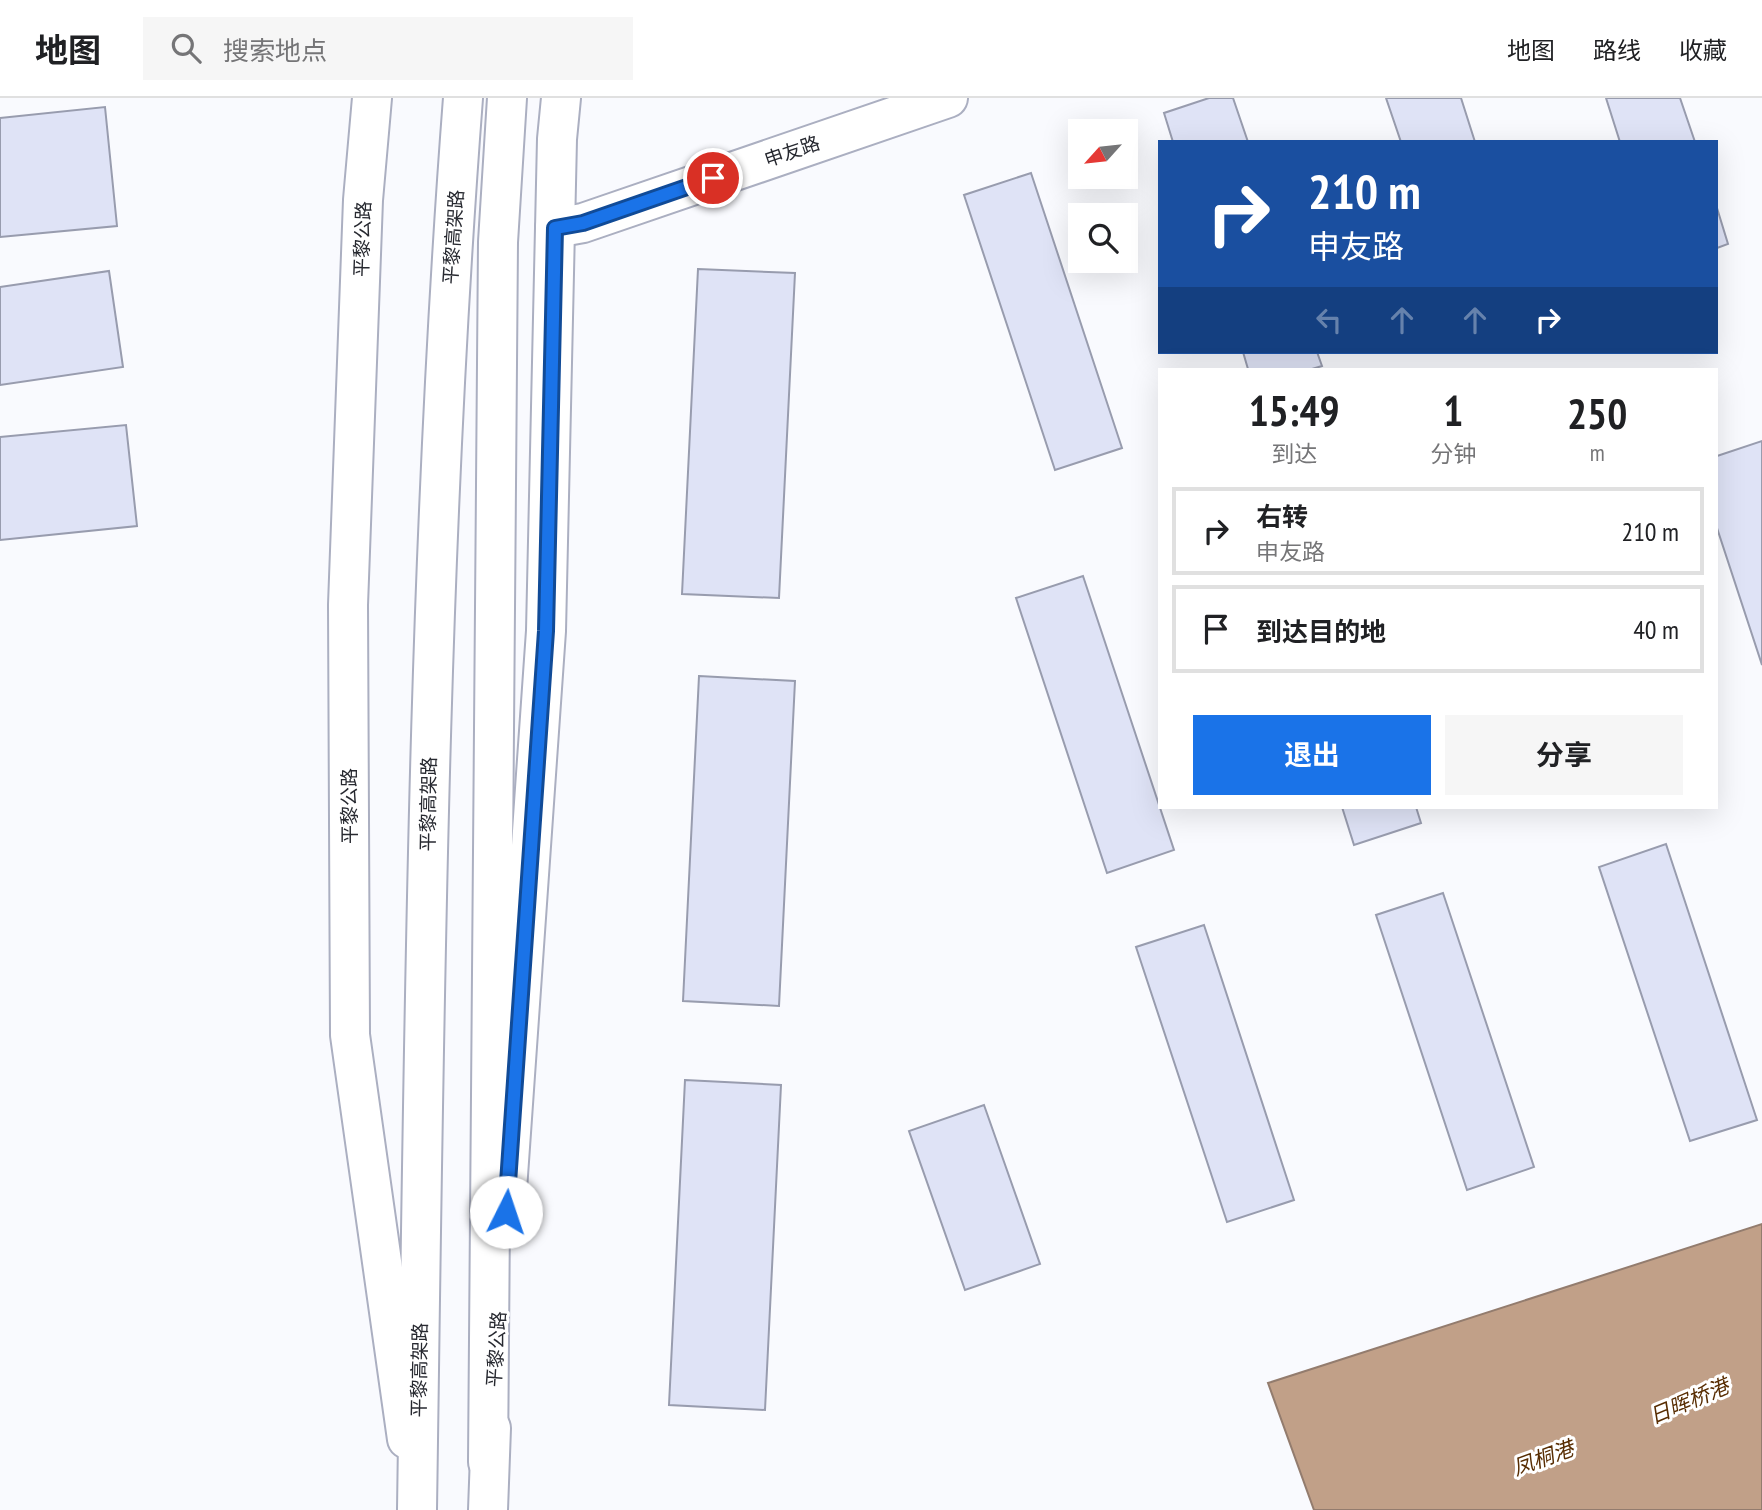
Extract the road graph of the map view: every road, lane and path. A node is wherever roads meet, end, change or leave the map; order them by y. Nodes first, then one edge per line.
1 (372, 98) edge
2 (463, 98) edge
3 (507, 98) edge
4 (561, 98) edge
5 (948, 98) edge
6 (555, 228) junction
7 (488, 1462) junction
8 (417, 1510) edge
9 (488, 1510) edge

1 - 8 main road, 平黎公路
2 - 8 main road, 平黎高架路
3 - 7 main road
4 - 6 main road, 平黎公路
5 - 6 main road, 申友路
6 - 7 main road, 平黎公路
7 - 9 main road, 平黎公路

